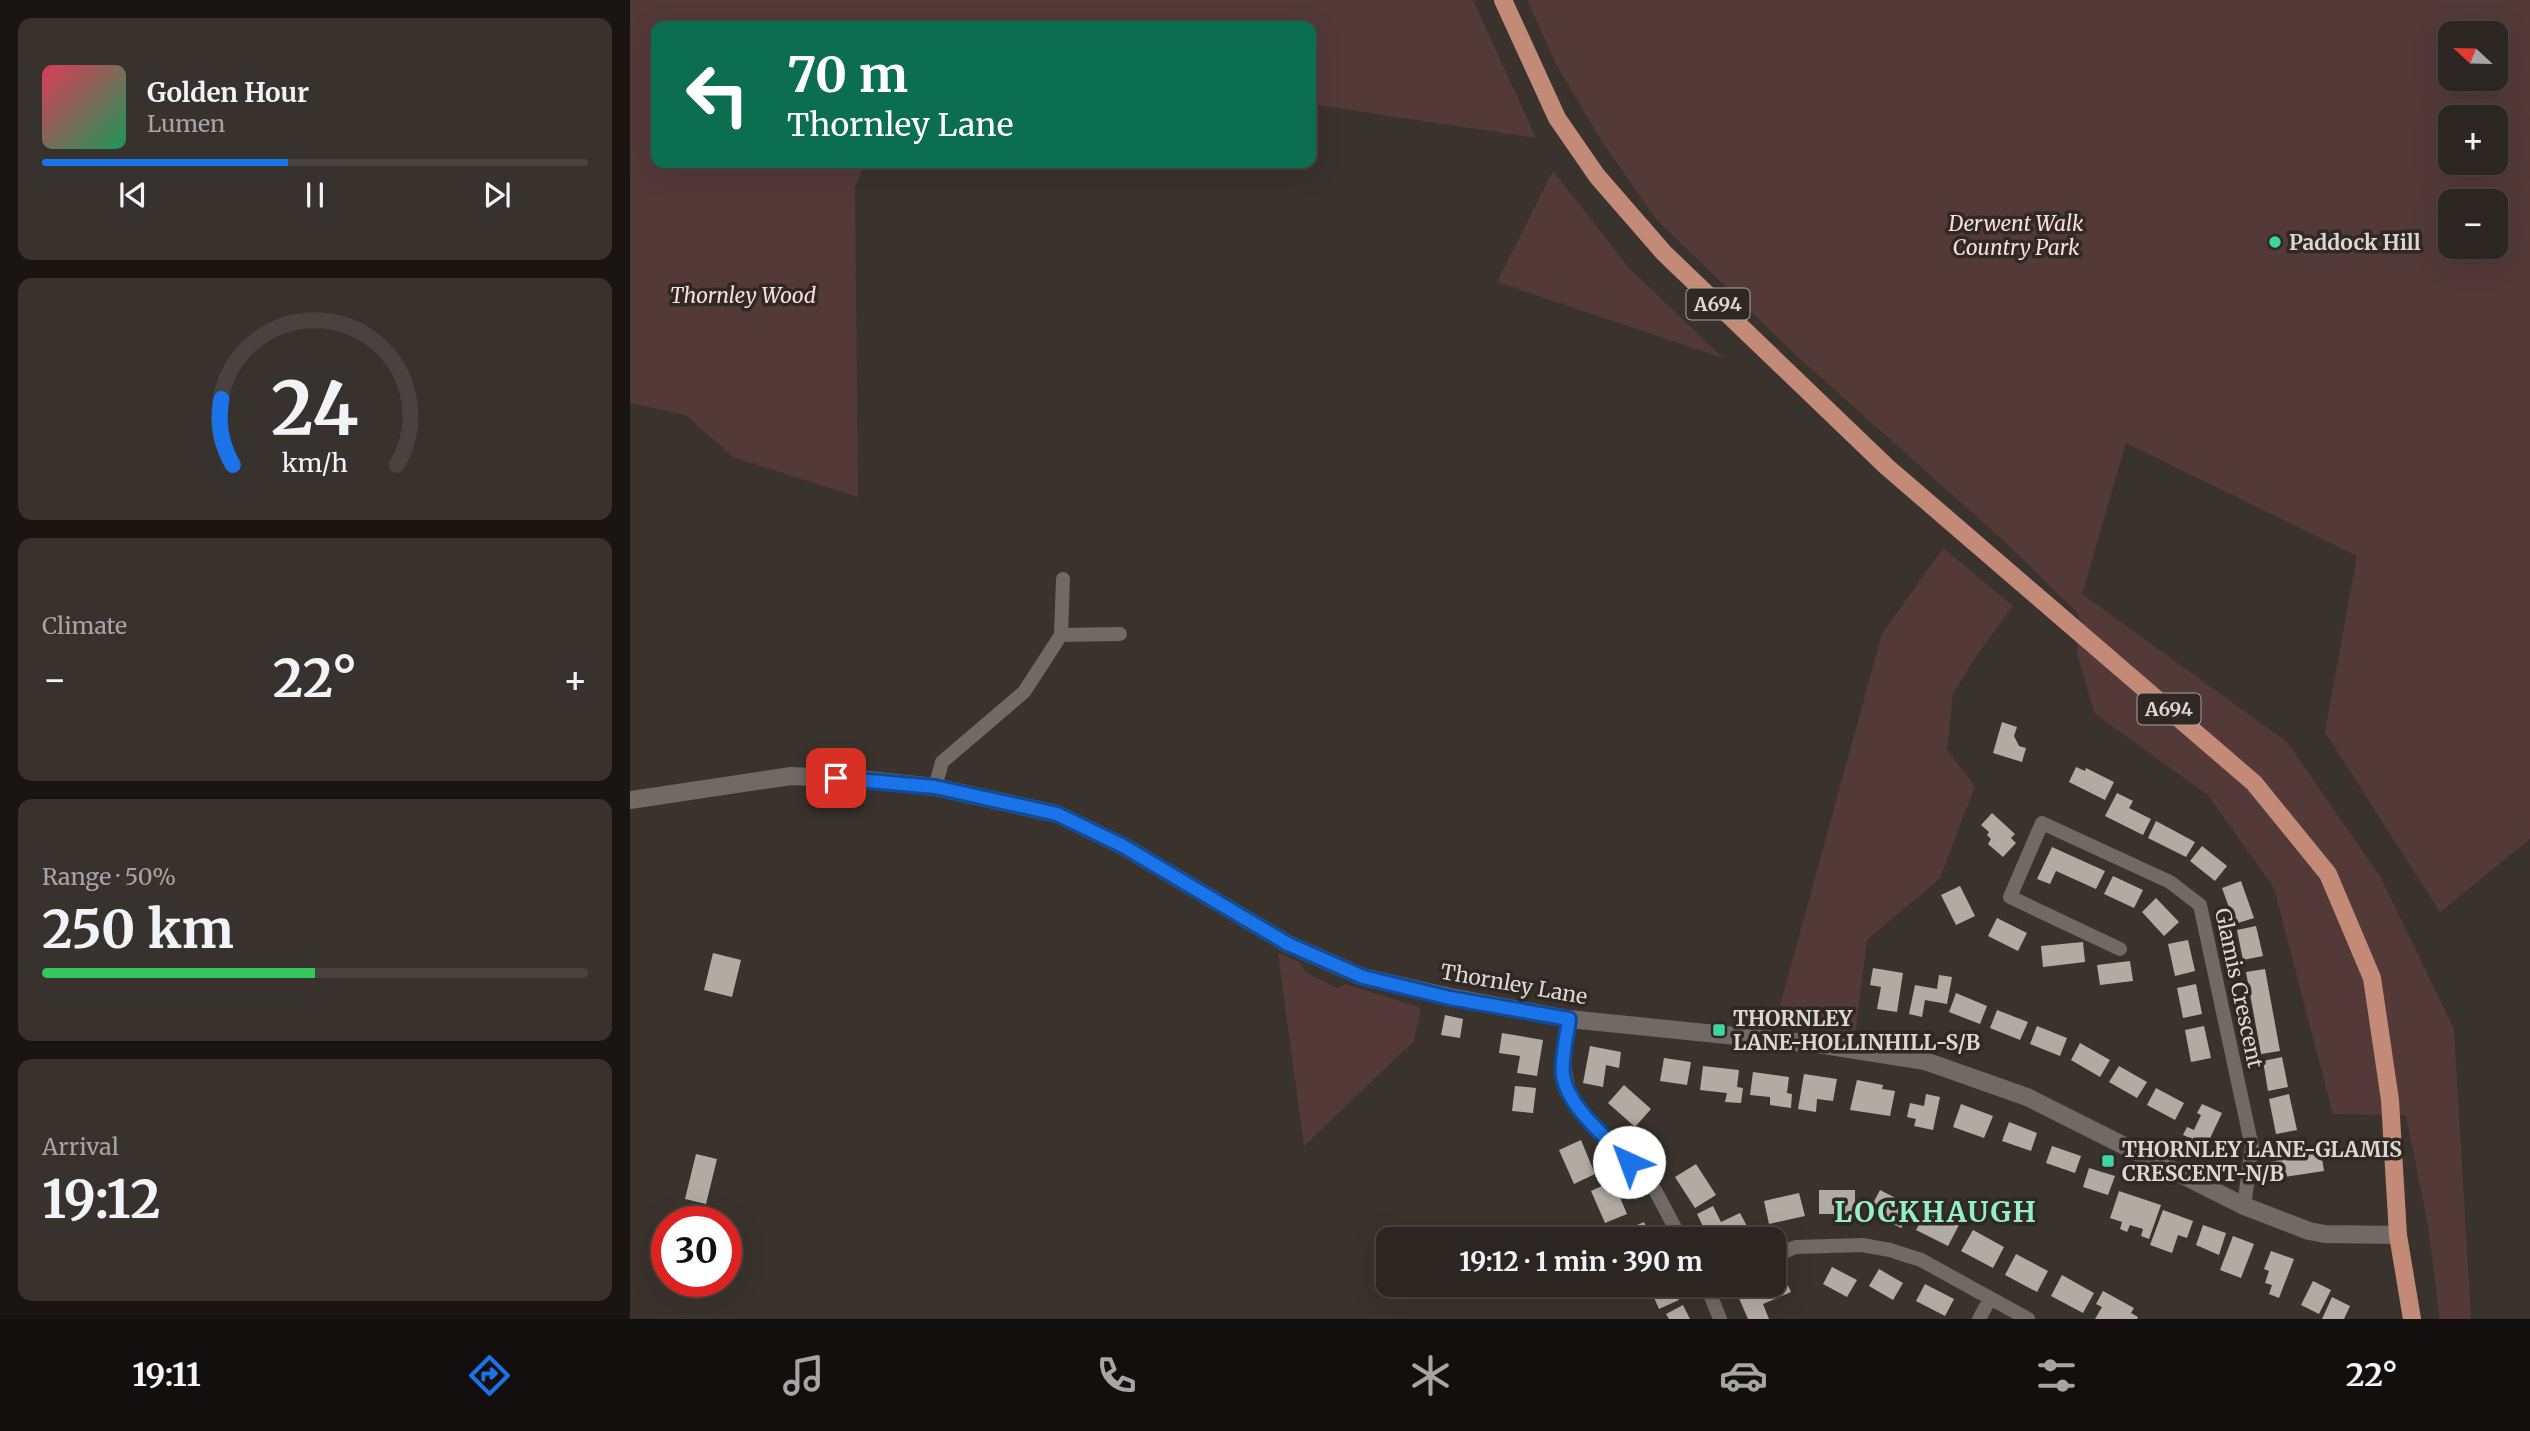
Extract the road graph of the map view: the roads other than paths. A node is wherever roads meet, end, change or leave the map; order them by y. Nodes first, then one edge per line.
1 (1503, 0) edge
2 (1063, 579) dead end
3 (1061, 635) junction
4 (1121, 635) dead end
5 (935, 787) junction
6 (630, 800) edge
7 (2120, 949) dead end
8 (1569, 1019) junction
9 (2244, 1206) junction
10 (1675, 1227) edge
11 (2398, 1235) junction
12 (1786, 1251) edge
13 (1711, 1297) edge
14 (1990, 1298) junction
15 (1720, 1319) edge
16 (1979, 1319) edge
17 (2028, 1319) edge
18 (2412, 1319) edge

1 - 11 main road, A694
2 - 3 street
3 - 4 street
3 - 5 street
5 - 6 street, Thornley Lane
5 - 8 street, Thornley Lane
7 - 9 street, Glamis Crescent
8 - 9 street, Thornley Lane
8 - 10 street
9 - 11 street, Thornley Lane
11 - 18 main road, A694
12 - 14 street
13 - 15 street
14 - 16 street
14 - 17 street

